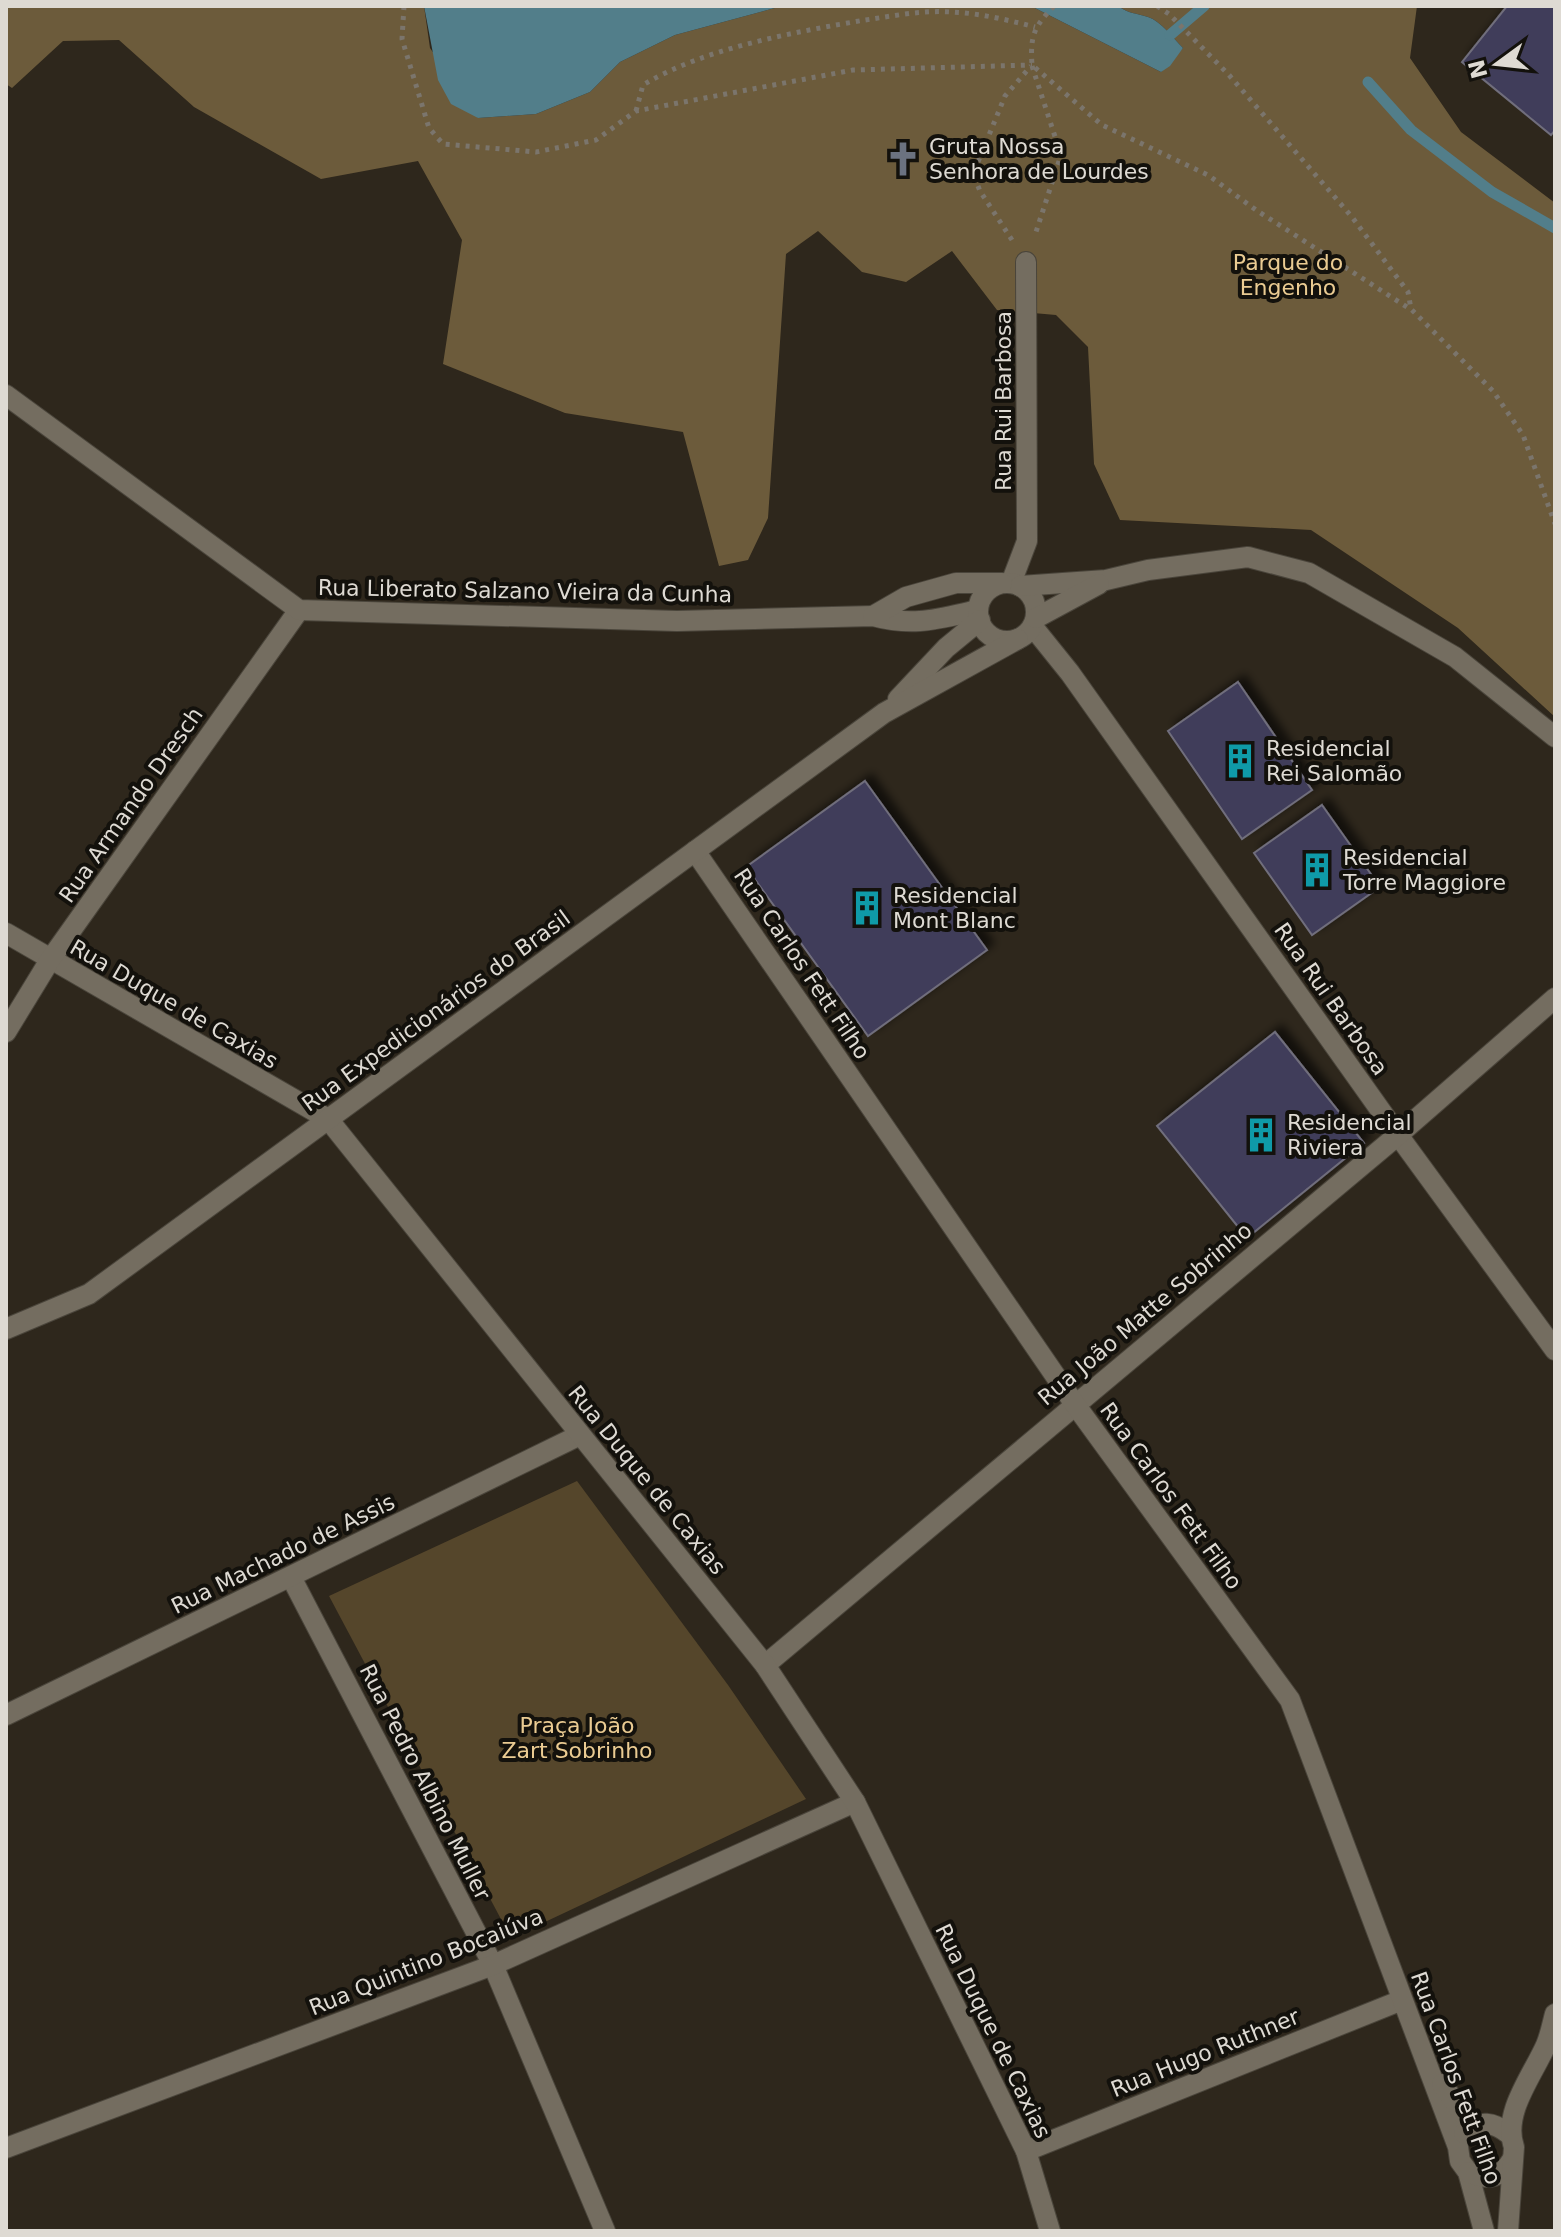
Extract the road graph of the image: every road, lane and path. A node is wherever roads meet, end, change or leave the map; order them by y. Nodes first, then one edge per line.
1 (404, 6) edge
2 (1054, 6) edge
3 (1157, 6) edge
4 (1035, 27) junction
5 (1032, 65) junction
6 (636, 111) junction
7 (1026, 262) junction
8 (1411, 309) junction
9 (6, 395) edge
10 (1555, 524) edge
11 (1106, 580) junction
12 (1011, 584) junction
13 (299, 610) junction
14 (979, 615) junction
15 (873, 616) junction
16 (1029, 628) junction
17 (884, 713) junction
18 (1555, 737) edge
19 (695, 851) junction
20 (6, 933) edge
21 (50, 960) junction
22 (1555, 998) edge
23 (6, 1032) edge
24 (328, 1119) junction
25 (1398, 1135) junction
26 (6, 1329) edge
27 (1555, 1350) edge
28 (1074, 1403) junction
29 (580, 1435) junction
30 (291, 1577) junction
31 (765, 1665) junction
32 (6, 1715) edge
33 (855, 1802) junction
34 (493, 1965) junction
35 (1402, 2000) junction
36 (1555, 2014) edge
37 (1425, 2061) junction
38 (1520, 2095) junction
39 (1479, 2124) junction
40 (1509, 2134) junction
41 (1458, 2147) junction
42 (6, 2148) edge
43 (1026, 2151) junction
44 (1512, 2160) junction
45 (1468, 2172) junction
46 (605, 2231) edge
47 (1050, 2231) edge
48 (1484, 2231) edge
49 (1508, 2231) edge

1 - 6 path
2 - 4 path
3 - 8 path
4 - 5 path
4 - 6 path
5 - 6 path
5 - 7 path
5 - 7 path
5 - 8 path
7 - 12 street, Rua Rui Barbosa
8 - 10 path
9 - 13 street, Rua Liberato Salzano Vieira da Cunha
11 - 12 street, Rua Liberato Salzano Vieira da Cunha
11 - 16 street, Rua Liberato Salzano Vieira da Cunha
11 - 18 street, Rua Liberato Salzano Vieira da Cunha
12 - 14 street, Rua Expedicionários do Brasil
12 - 15 street, Rua Liberato Salzano Vieira da Cunha
12 - 16 street, Rua Rui Barbosa
13 - 15 street, Rua Liberato Salzano Vieira da Cunha
13 - 21 street, Rua Armando Dresch
14 - 15 street, Rua Liberato Salzano Vieira da Cunha
14 - 16 street
14 - 17 street, Rua Expedicionários do Brasil
16 - 17 street, Rua Expedicionários do Brasil
16 - 25 street, Rua Rui Barbosa
17 - 19 street, Rua Expedicionários do Brasil
19 - 24 street, Rua Expedicionários do Brasil
19 - 28 street, Rua Carlos Fett Filho
20 - 21 street, Rua Duque de Caxias
21 - 23 street, Rua Armando Dresch
21 - 24 street, Rua Duque de Caxias
22 - 25 street, Rua João Matte Sobrinho
24 - 26 street, Rua Expedicionários do Brasil
24 - 29 street, Rua Duque de Caxias
25 - 27 street, Rua Rui Barbosa
25 - 28 street, Rua João Matte Sobrinho
28 - 31 street, Rua João Matte Sobrinho
28 - 35 street, Rua Carlos Fett Filho
29 - 30 street, Rua Machado de Assis
29 - 31 street, Rua Duque de Caxias
30 - 32 street, Rua Machado de Assis
30 - 34 street, Rua Pedro Albino Muller
31 - 33 street, Rua Duque de Caxias
33 - 34 street, Rua Quintino Bocaiúva
33 - 43 street, Rua Duque de Caxias
34 - 42 street, Rua Quintino Bocaiúva
34 - 46 street, Rua Pedro Albino Muller
35 - 37 street, Rua Carlos Fett Filho
35 - 43 street, Rua Hugo Ruthner
36 - 38 street
37 - 39 street
37 - 41 street, Rua Carlos Fett Filho
38 - 39 street
38 - 40 street
39 - 40 street
39 - 41 street
40 - 44 street
41 - 45 street, Rua Carlos Fett Filho
43 - 47 street, Rua Duque de Caxias
44 - 45 street
44 - 49 street
45 - 48 street, Rua Carlos Fett Filho

